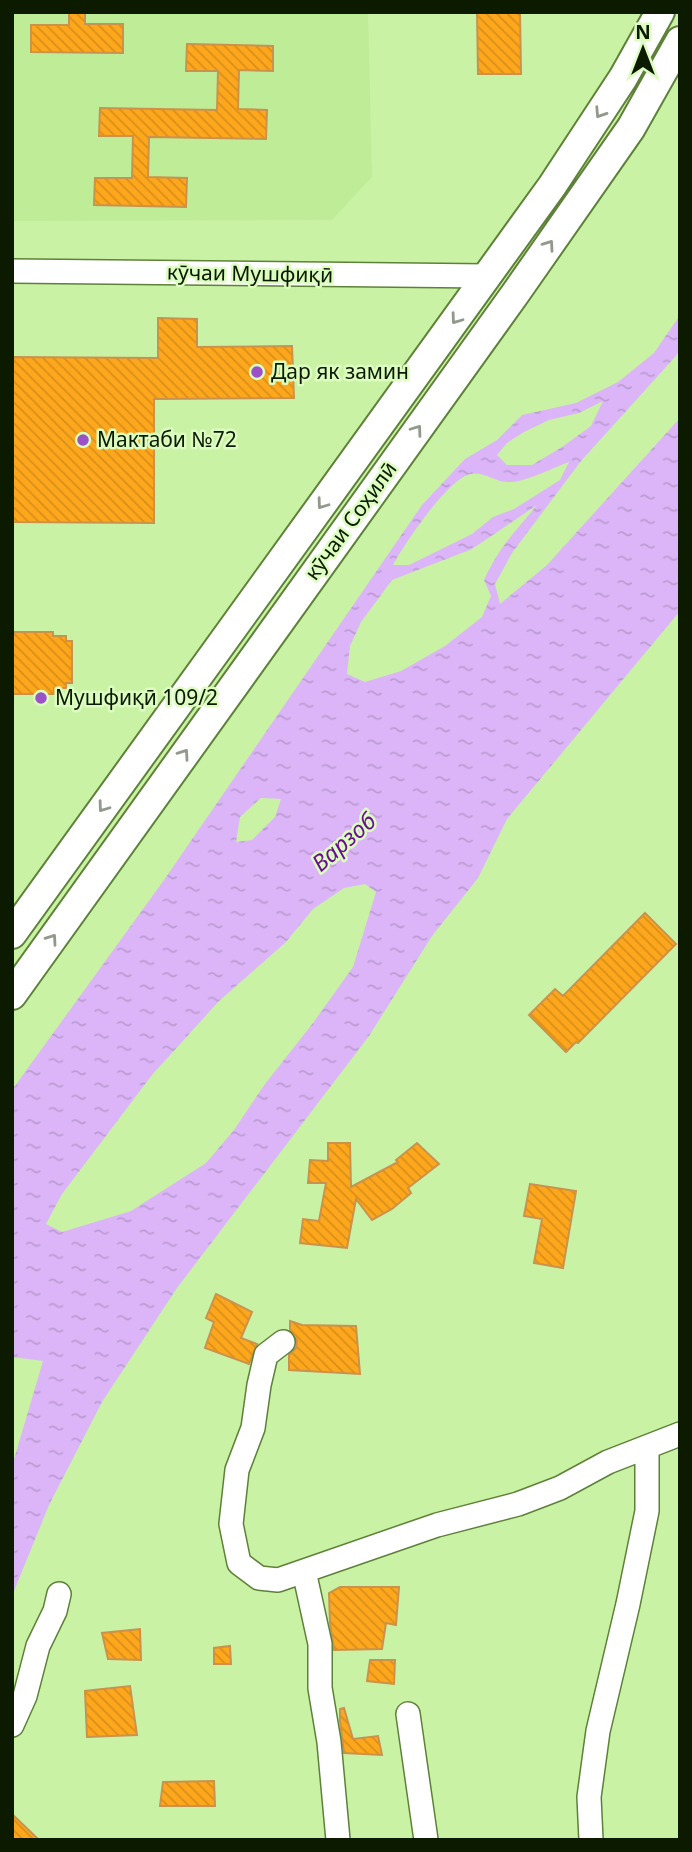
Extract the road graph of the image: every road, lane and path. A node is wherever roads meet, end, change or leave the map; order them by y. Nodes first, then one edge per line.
1 (660, 12) edge
2 (680, 41) edge
3 (12, 271) edge
4 (487, 276) junction
5 (12, 934) edge
6 (12, 995) edge
7 (283, 1342) dead end
8 (680, 1434) edge
9 (646, 1447) junction
10 (304, 1571) junction
11 (59, 1594) dead end
12 (408, 1714) dead end
13 (12, 1725) edge
14 (338, 1840) edge
15 (426, 1840) edge
16 (591, 1840) edge

1 -> 4 main road, кӯчаи Соҳилӣ
6 -> 2 main road, кӯчаи Соҳилӣ
3 - 4 street, кӯчаи Мушфиқӣ
4 -> 5 main road, кӯчаи Соҳилӣ
7 - 10 street
8 - 9 street
9 - 10 street
9 - 16 street
10 - 14 street
11 - 13 street
12 - 15 street

